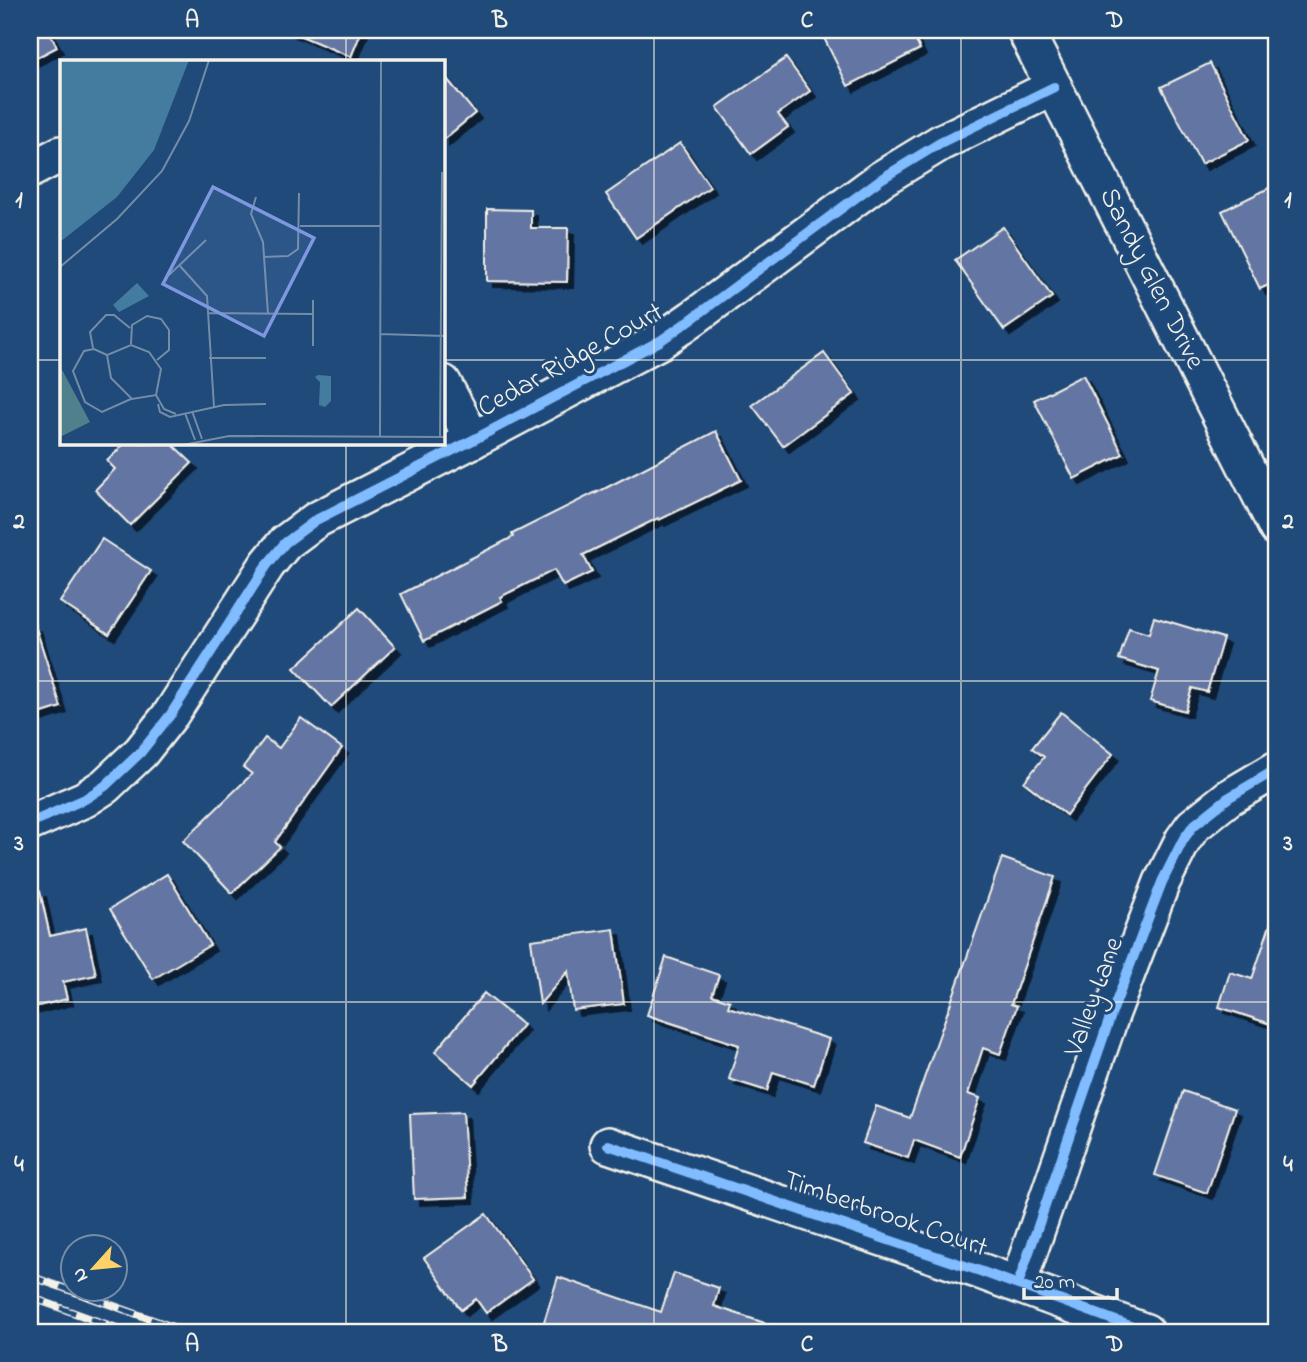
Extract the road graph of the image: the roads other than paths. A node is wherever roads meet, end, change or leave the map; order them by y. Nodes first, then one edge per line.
1 (1026, 30) edge
2 (1055, 87) junction
3 (60, 155) edge
4 (30, 170) edge
5 (444, 385) edge
6 (473, 440) junction
7 (1277, 528) edge
8 (1277, 769) edge
9 (30, 823) edge
10 (608, 1145) dead end
11 (1018, 1284) junction
12 (1146, 1332) edge

1 - 2 street, Sandy Glen Drive
2 - 6 street, Cedar Ridge Court
2 - 7 street, Sandy Glen Drive
3 - 4 street
5 - 6 street
6 - 9 street, Cedar Ridge Court
8 - 11 street, Valley Lane
10 - 11 street, Timberbrook Court
11 - 12 street, Timberbrook Court

